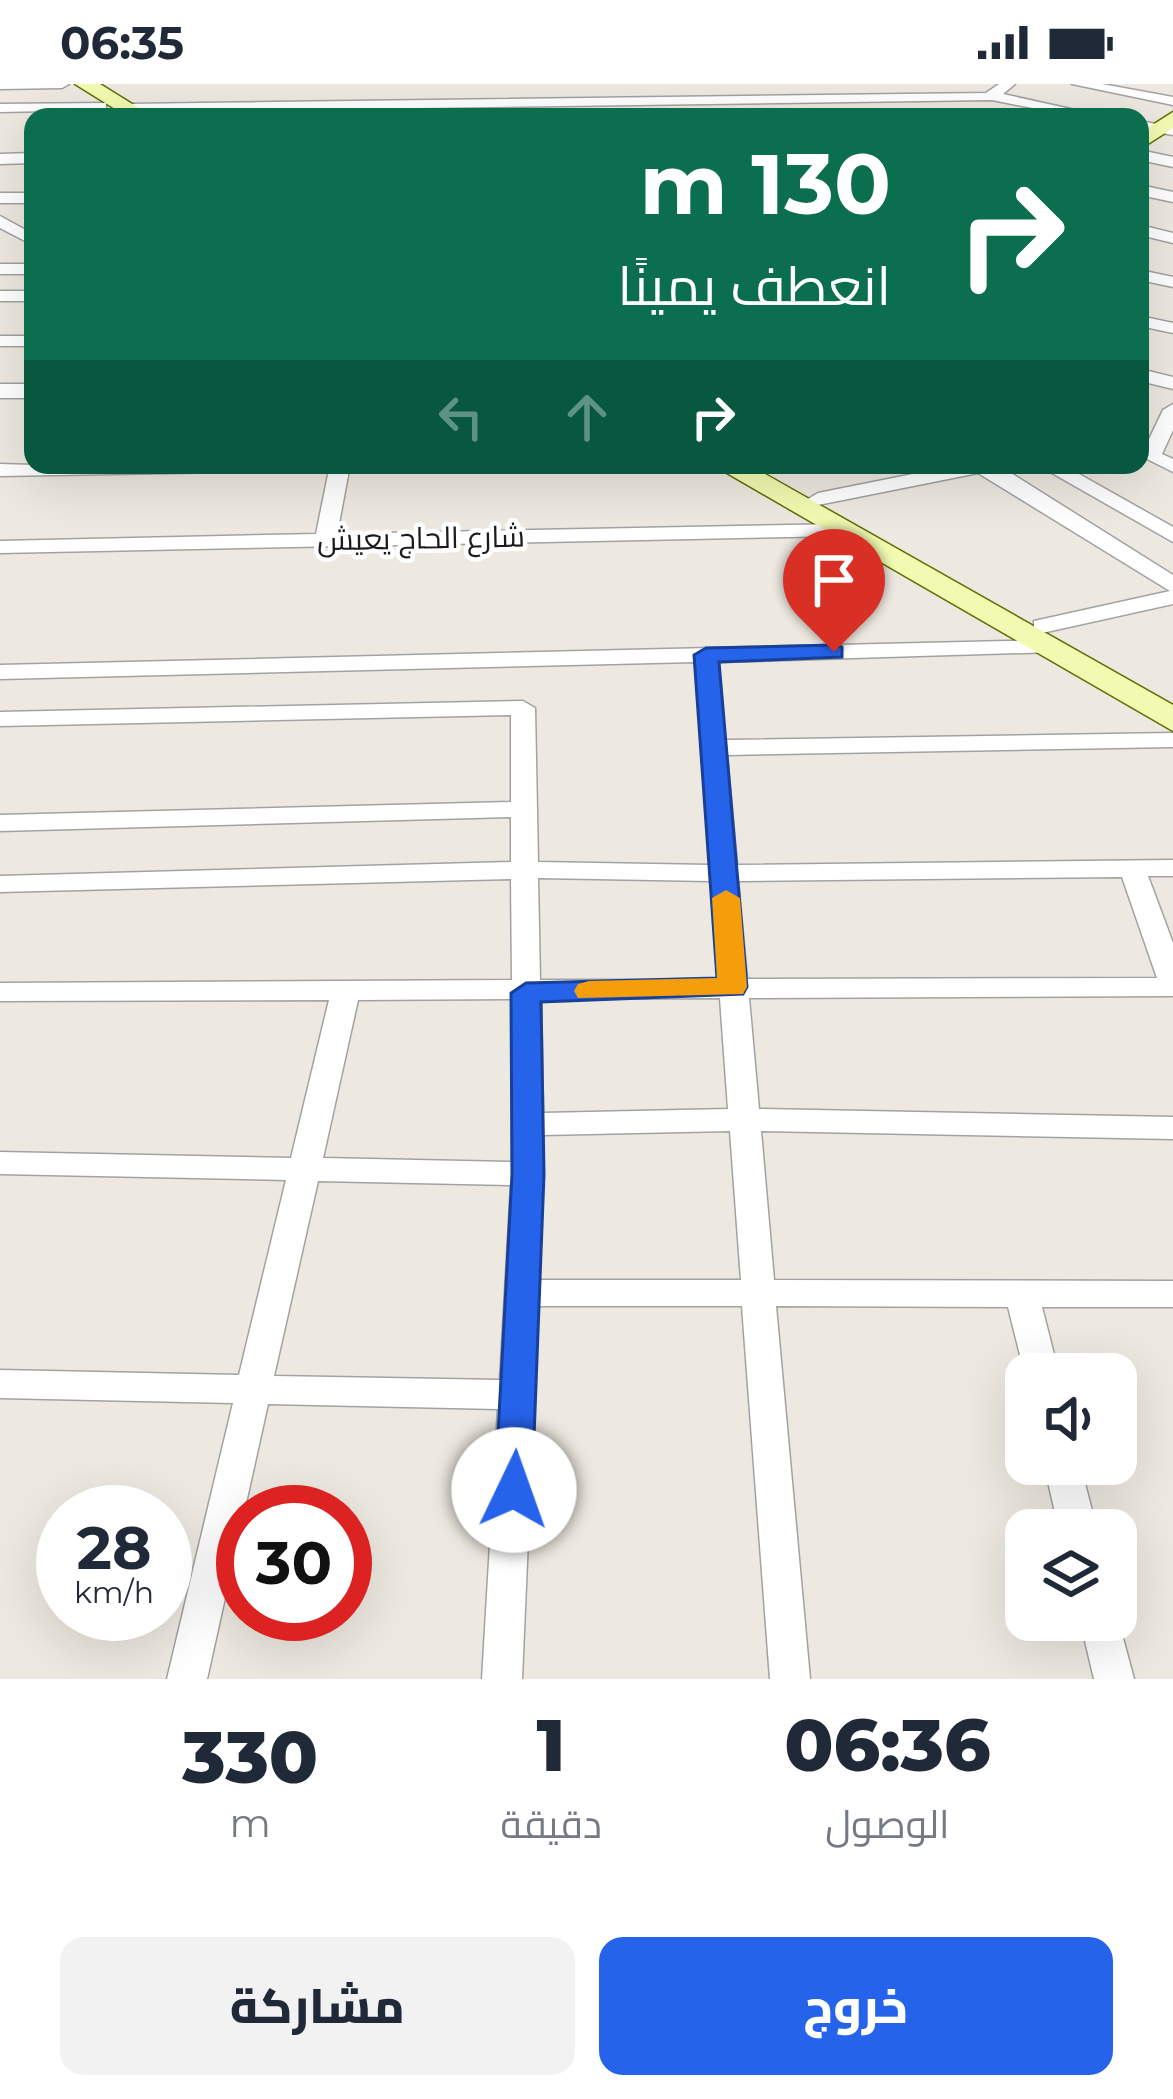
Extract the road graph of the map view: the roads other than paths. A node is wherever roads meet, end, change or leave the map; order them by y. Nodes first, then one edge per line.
1 (62, 84) edge
2 (85, 84) edge
3 (383, 84) edge
4 (1008, 84) edge
5 (1079, 84) edge
6 (0, 85) edge
7 (991, 96) junction
8 (760, 100) junction
9 (1173, 101) edge
10 (380, 105) junction
11 (113, 108) edge
12 (117, 108) edge
13 (269, 108) edge
14 (509, 108) edge
15 (628, 108) edge
16 (762, 108) edge
17 (1053, 108) edge
18 (1173, 410) edge
19 (1156, 451) edge
20 (338, 474) edge
21 (744, 474) edge
22 (773, 474) edge
23 (945, 474) edge
24 (997, 474) edge
25 (1064, 474) edge
26 (818, 500) junction
27 (842, 530) junction
28 (1173, 536) edge
29 (325, 540) junction
30 (0, 547) edge
31 (1173, 585) edge
32 (1173, 597) edge
33 (1045, 637) junction
34 (706, 655) junction
35 (0, 672) edge
36 (1173, 700) edge
37 (0, 719) edge
38 (1173, 720) edge
39 (1173, 740) edge
40 (713, 748) junction
41 (524, 809) junction
42 (0, 823) edge
43 (1132, 868) junction
44 (1173, 868) edge
45 (525, 870) junction
46 (724, 874) junction
47 (0, 884) edge
48 (1173, 985) edge
49 (732, 987) junction
50 (0, 992) edge
51 (345, 993) junction
52 (526, 993) junction
53 (742, 1120) junction
54 (527, 1124) junction
55 (1173, 1128) edge
56 (0, 1162) edge
57 (304, 1169) junction
58 (528, 1174) junction
59 (756, 1292) junction
60 (523, 1293) junction
61 (1022, 1293) junction
62 (1173, 1294) edge
63 (1036, 1353) edge
64 (0, 1384) edge
65 (254, 1389) junction
66 (519, 1395) junction
67 (1105, 1641) edge
68 (187, 1679) edge
69 (502, 1679) edge
70 (790, 1679) edge
71 (1114, 1679) edge

1 - 6 street
1 - 11 main road
2 - 12 main road
3 - 10 street
4 - 7 street
5 - 9 street
7 - 8 street
7 - 17 street
8 - 15 street
8 - 16 street
10 - 13 street
10 - 14 street
18 - 19 street
20 - 29 street
21 - 27 main road
22 - 26 main road
23 - 26 street
24 - 31 street
25 - 28 street
26 - 33 main road
27 - 29 street, شارع الحاج يعيش
27 - 33 main road
29 - 30 street, شارع الحاج يعيش
32 - 33 street
33 - 34 street
33 - 36 main road
33 - 38 main road
34 - 35 street
34 - 40 street
37 - 41 street
39 - 40 street
40 - 46 street
41 - 42 street
41 - 45 street
43 - 44 street
43 - 46 street
43 - 48 street
45 - 46 street
45 - 47 street
45 - 52 street
46 - 49 street
48 - 49 street
49 - 52 street
49 - 53 street
50 - 51 street
51 - 52 street
51 - 57 street
52 - 54 street
53 - 54 street
53 - 55 street
53 - 59 street
54 - 58 street
56 - 57 street
57 - 58 street
57 - 65 street
58 - 60 street
59 - 60 street
59 - 61 street
59 - 70 street
60 - 66 street
61 - 62 street
61 - 63 street
64 - 65 street
65 - 66 street
65 - 68 street
66 - 69 street
67 - 71 street

